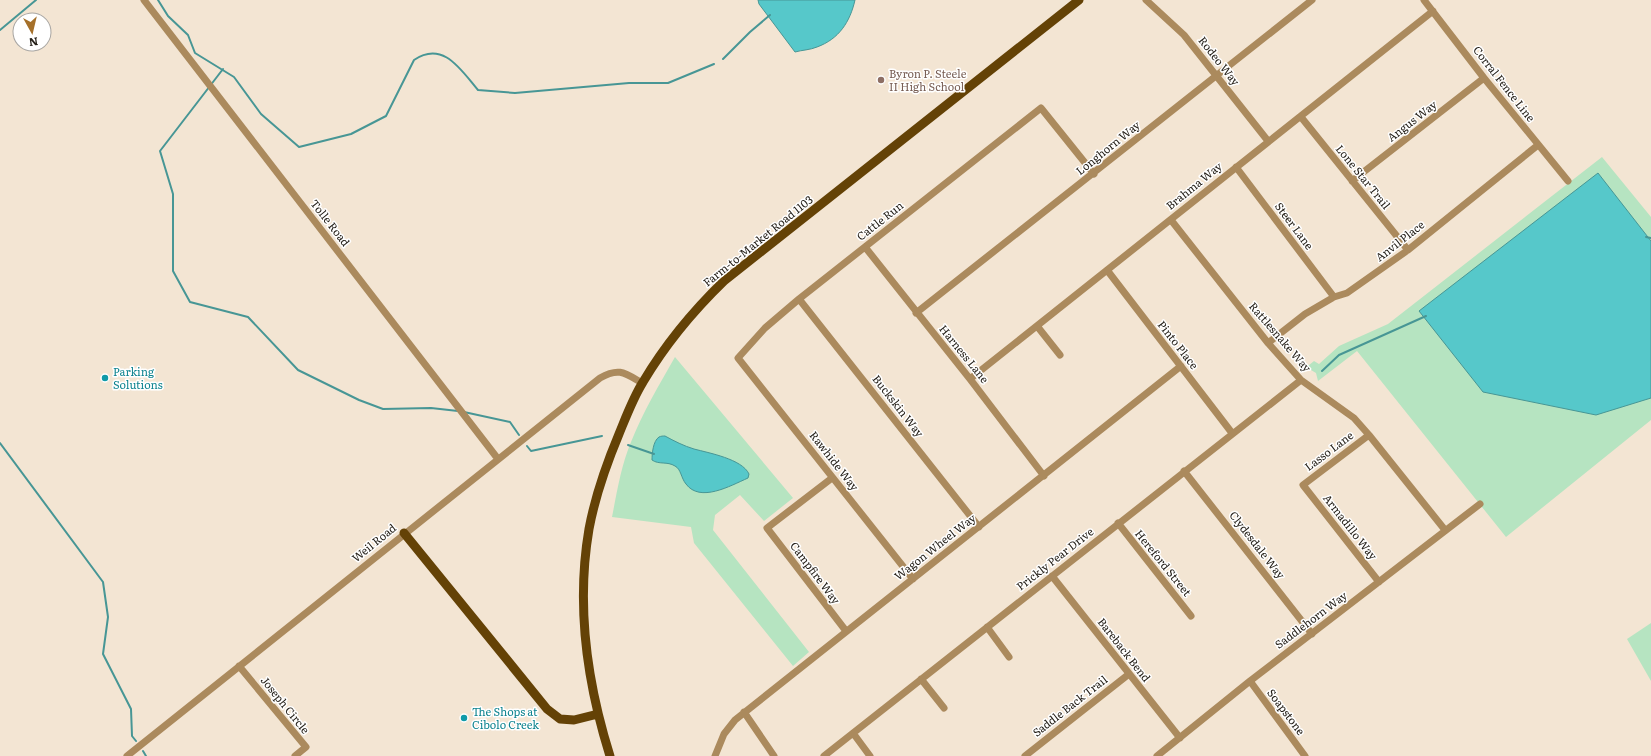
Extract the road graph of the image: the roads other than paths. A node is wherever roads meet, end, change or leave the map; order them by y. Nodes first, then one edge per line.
1 (144, 0) edge
2 (1079, 0) edge
3 (1146, 0) edge
4 (1312, 0) edge
5 (1424, 0) edge
6 (1433, 11) junction
7 (1216, 76) junction
8 (1484, 78) junction
9 (1301, 117) junction
10 (1268, 142) junction
11 (1538, 145) junction
12 (1236, 167) junction
13 (1094, 174) junction
14 (1352, 181) junction
15 (1568, 181) dead end
16 (1171, 220) junction
17 (865, 248) junction
18 (1408, 250) junction
19 (1107, 270) junction
20 (1334, 297) junction
21 (799, 299) junction
22 (916, 313) junction
23 (1038, 326) junction
24 (1268, 343) junction
25 (1060, 355) dead end
26 (738, 358) joint
27 (1181, 366) junction
28 (970, 380) junction
29 (1301, 380) junction
30 (642, 383) junction
31 (1232, 433) junction
32 (1369, 435) junction
33 (498, 459) junction
34 (1184, 471) junction
35 (1044, 476) junction
36 (832, 478) junction
37 (1303, 485) joint
38 (1480, 504) dead end
39 (1118, 524) junction
40 (979, 527) junction
41 (1445, 530) junction
42 (404, 533) junction
43 (1052, 576) junction
44 (913, 579) junction
45 (1379, 582) junction
46 (1191, 616) dead end
47 (987, 627) junction
48 (846, 631) junction
49 (1312, 634) junction
50 (1010, 657) dead end
51 (239, 666) junction
52 (1129, 674) junction
53 (921, 680) junction
54 (1250, 681) junction
55 (944, 708) dead end
56 (744, 712) junction
57 (598, 714) junction
58 (853, 733) junction
59 (1180, 738) junction
60 (127, 756) edge
61 (294, 756) edge
62 (610, 756) edge
63 (715, 756) edge
64 (774, 756) edge
65 (824, 756) edge
66 (870, 756) edge
67 (1025, 756) edge
68 (1157, 756) edge
69 (1305, 756) edge

1 - 33 street, Tolle Road
2 - 30 main road, Farm-to-Market Road 1103
3 - 7 street, Rodeo Way
4 - 7 street, Longhorn Way
5 - 6 street, Corral Fence Line
6 - 8 street, Corral Fence Line
6 - 9 street, Brahma Way
7 - 10 street, Rodeo Way
7 - 13 street, Longhorn Way
8 - 11 street, Corral Fence Line
8 - 14 street, Angus Way
9 - 10 street, Brahma Way
9 - 14 street, Lone Star Trail
10 - 12 street, Brahma Way
11 - 15 street, Corral Fence Line
11 - 18 street, Anvil Place
12 - 16 street, Brahma Way
12 - 20 street, Steer Lane
13 - 17 street, Cattle Run
13 - 22 street, Longhorn Way
14 - 18 street, Lone Star Trail
16 - 19 street, Brahma Way
16 - 24 street, Rattlesnake Way
17 - 21 street, Cattle Run
17 - 22 street, Harness Lane
18 - 20 street, Anvil Place
19 - 23 street, Brahma Way
19 - 27 street, Pinto Place
20 - 24 street, Anvil Place
21 - 26 street, Cattle Run
21 - 40 street, Buckskin Way
22 - 28 street, Harness Lane
23 - 25 street
23 - 28 street, Brahma Way
24 - 29 street, Rattlesnake Way
26 - 36 street, Rawhide Way
27 - 31 street, Pinto Place
27 - 35 street, Wagon Wheel Way
28 - 35 street, Harness Lane
29 - 31 street, Prickly Pear Drive
29 - 32 street, Rattlesnake Way
30 - 33 street, Weil Road
30 - 57 main road, Farm-to-Market Road 1103
31 - 34 street, Prickly Pear Drive
32 - 37 street, Lasso Lane
32 - 41 street, Rattlesnake Way
33 - 42 street, Weil Road
34 - 39 street, Prickly Pear Drive
34 - 49 street, Clydesdale Way
35 - 40 street, Wagon Wheel Way
36 - 44 street, Rawhide Way
36 - 48 street, Campfire Way
37 - 45 street, Armadillo Way
38 - 41 street, Saddlehorn Way
39 - 43 street, Prickly Pear Drive
39 - 46 street, Hereford Street
40 - 44 street, Wagon Wheel Way
41 - 45 street, Saddlehorn Way
42 - 51 street, Weil Road
42 - 57 main road
43 - 47 street, Prickly Pear Drive
43 - 52 street, Bareback Bend
44 - 48 street, Wagon Wheel Way
45 - 49 street, Saddlehorn Way
47 - 50 street
47 - 53 street, Prickly Pear Drive
48 - 56 street, Wagon Wheel Way
49 - 54 street, Saddlehorn Way
51 - 60 street, Weil Road
51 - 61 street, Joseph Circle
52 - 59 street, Bareback Bend
52 - 67 street, Saddle Back Trail
53 - 55 street
53 - 58 street, Prickly Pear Drive
54 - 59 street, Saddlehorn Way
54 - 69 street, Soapstone
56 - 63 street, Wagon Wheel Way
56 - 64 street
57 - 62 main road, Farm-to-Market Road 1103
58 - 65 street, Prickly Pear Drive
58 - 66 street
59 - 68 street, Saddlehorn Way

